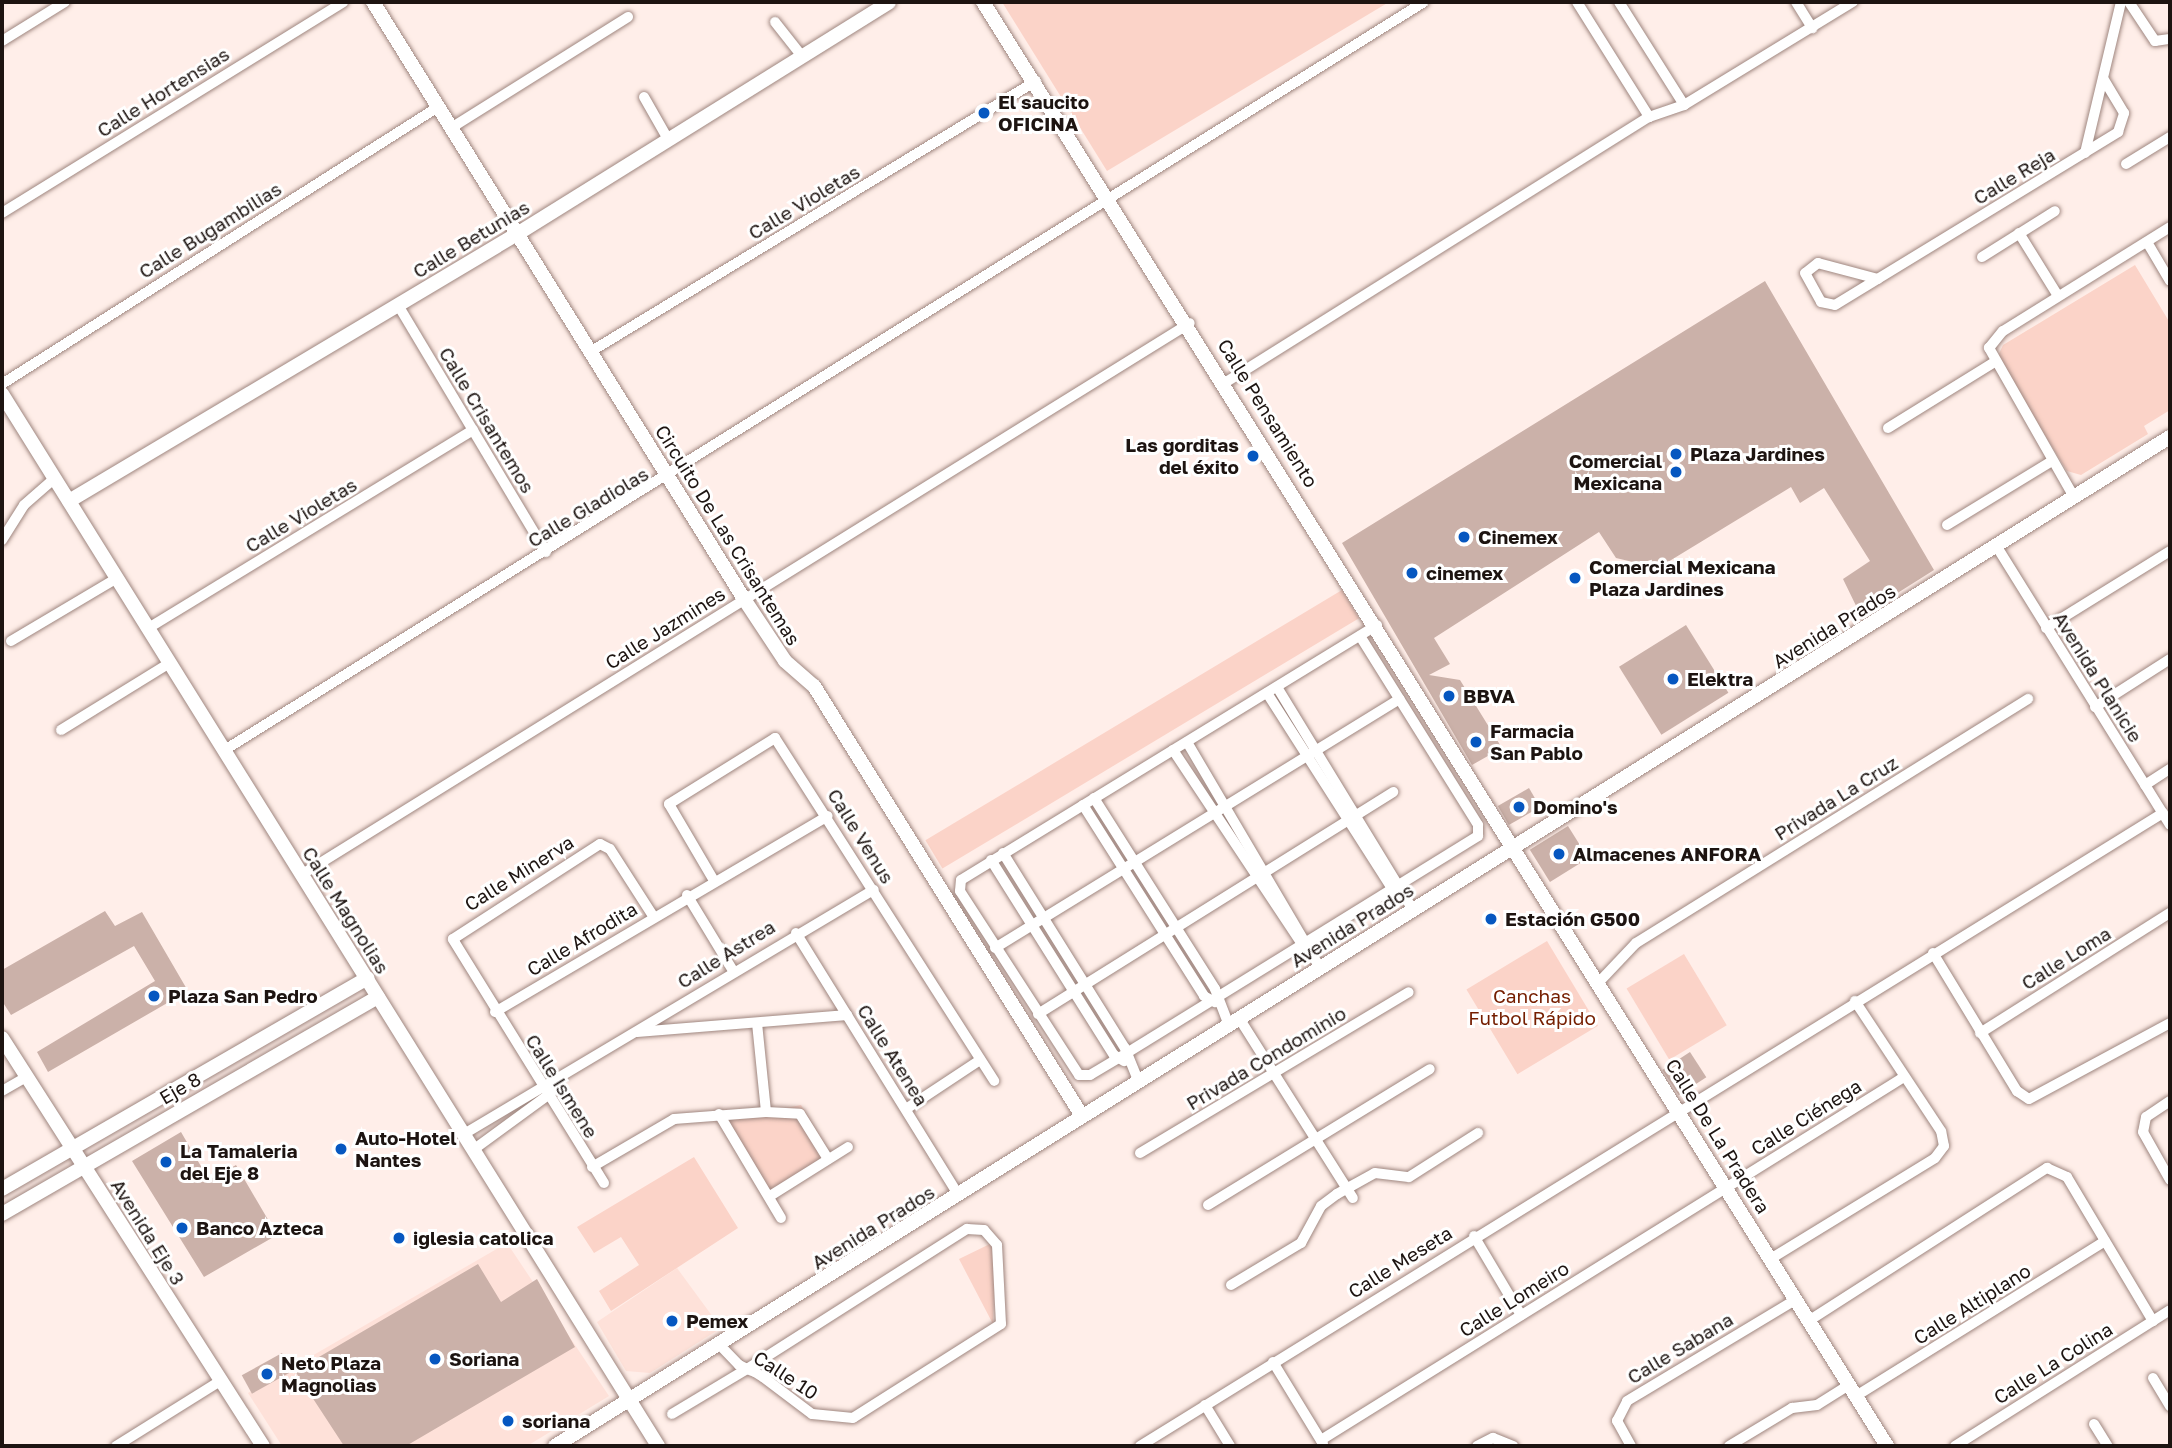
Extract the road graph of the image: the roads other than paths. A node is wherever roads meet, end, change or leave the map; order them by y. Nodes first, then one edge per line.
1 (65, 2) edge
2 (343, 2) edge
3 (373, 2) edge
4 (889, 2) edge
5 (983, 2) edge
6 (1424, 2) edge
7 (1577, 2) edge
8 (1620, 2) edge
9 (1796, 2) edge
10 (1853, 2) edge
11 (2121, 2) edge
12 (2129, 2) edge
13 (628, 17) dead end
14 (775, 22) dead end
15 (1812, 28) junction
16 (2170, 39) edge
17 (2, 41) edge
18 (801, 55) junction
19 (2104, 80) junction
20 (1035, 81) junction
21 (643, 97) dead end
22 (1684, 106) junction
23 (438, 107) junction
24 (1648, 117) junction
25 (451, 128) junction
26 (2170, 138) edge
27 (668, 139) junction
28 (2085, 153) junction
29 (2126, 164) dead end
30 (1113, 201) junction
31 (2055, 211) dead end
32 (2, 213) edge
33 (2170, 227) edge
34 (2019, 233) junction
35 (517, 234) junction
36 (2147, 242) junction
37 (1982, 257) dead end
38 (1878, 279) junction
39 (2170, 281) edge
40 (2058, 296) junction
41 (398, 305) junction
42 (1190, 323) junction
43 (590, 352) junction
44 (1993, 363) junction
45 (1226, 382) junction
46 (2, 384) edge
47 (2, 394) edge
48 (1888, 428) dead end
49 (473, 430) junction
50 (2170, 437) edge
51 (2052, 461) junction
52 (55, 478) junction
53 (669, 478) junction
54 (2074, 496) junction
55 (69, 501) junction
56 (1947, 525) dead end
57 (2, 540) edge
58 (1997, 547) junction
59 (2170, 551) edge
60 (546, 552) junction
61 (117, 578) junction
62 (744, 599) junction
63 (1377, 625) junction
64 (2046, 628) junction
65 (147, 629) junction
66 (1360, 636) junction
67 (11, 641) dead end
68 (2170, 659) edge
69 (168, 664) junction
70 (1272, 690) junction
71 (1399, 699) junction
72 (2028, 699) dead end
73 (2095, 707) junction
74 (61, 730) dead end
75 (1187, 742) junction
76 (1317, 748) junction
77 (1173, 750) junction
78 (223, 751) junction
79 (1307, 755) junction
80 (2170, 769) edge
81 (2145, 785) junction
82 (1393, 792) dead end
83 (1094, 798) junction
84 (1226, 804) junction
85 (1083, 805) junction
86 (1213, 813) junction
87 (1359, 813) junction
88 (2163, 813) junction
89 (828, 816) junction
90 (1348, 820) junction
91 (2170, 825) edge
92 (1517, 846) junction
93 (1003, 853) junction
94 (991, 860) junction
95 (1136, 861) junction
96 (1124, 868) junction
97 (1266, 871) junction
98 (301, 874) junction
99 (713, 879) junction
100 (1253, 879) junction
101 (1399, 889) junction
102 (874, 890) junction
103 (687, 895) junction
104 (1413, 910) junction
105 (2170, 913) edge
106 (653, 916) junction
107 (1044, 917) junction
108 (1032, 925) junction
109 (1176, 926) junction
110 (796, 933) junction
111 (1165, 933) junction
112 (1304, 946) junction
113 (995, 948) junction
114 (1933, 953) junction
115 (1320, 968) junction
116 (733, 969) junction
117 (366, 978) junction
118 (1600, 981) junction
119 (1085, 982) junction
120 (1074, 989) junction
121 (1409, 992) dead end
122 (378, 997) junction
123 (1214, 1000) junction
124 (1855, 1001) junction
125 (495, 1012) junction
126 (1038, 1014) junction
127 (847, 1015) junction
128 (1234, 1021) junction
129 (757, 1023) junction
130 (2170, 1023) edge
131 (634, 1032) junction
132 (1980, 1033) junction
133 (2, 1038) edge
134 (1124, 1058) junction
135 (980, 1060) junction
136 (1430, 1069) dead end
137 (1275, 1073) junction
138 (26, 1076) junction
139 (1904, 1077) junction
140 (1138, 1080) junction
141 (994, 1081) dead end
142 (555, 1084) junction
143 (541, 1086) junction
144 (2, 1091) edge
145 (548, 1097) junction
146 (2170, 1101) edge
147 (906, 1109) junction
148 (1680, 1109) junction
149 (766, 1112) junction
150 (719, 1114) junction
151 (1082, 1116) junction
152 (1478, 1133) dead end
153 (464, 1134) junction
154 (1317, 1139) junction
155 (848, 1147) dead end
156 (73, 1148) junction
157 (473, 1150) junction
158 (1140, 1153) dead end
159 (828, 1159) junction
160 (84, 1166) junction
161 (592, 1167) junction
162 (2170, 1180) edge
163 (604, 1184) dead end
164 (1727, 1188) junction
165 (2, 1189) edge
166 (1350, 1193) junction
167 (770, 1196) junction
168 (959, 1196) junction
169 (1208, 1205) dead end
170 (2, 1214) edge
171 (780, 1218) dead end
172 (1474, 1236) junction
173 (2105, 1241) junction
174 (1772, 1258) junction
175 (1231, 1285) dead end
176 (1797, 1299) junction
177 (2170, 1310) edge
178 (1521, 1315) junction
179 (1810, 1320) junction
180 (2153, 1321) junction
181 (720, 1345) junction
182 (1273, 1362) junction
183 (747, 1369) junction
184 (2153, 1378) dead end
185 (220, 1381) junction
186 (1853, 1390) junction
187 (631, 1400) junction
188 (1205, 1405) junction
189 (2170, 1406) edge
190 (672, 1414) dead end
191 (2094, 1424) dead end
192 (1323, 1443) edge
193 (116, 1446) edge
194 (263, 1446) edge
195 (555, 1446) edge
196 (658, 1446) edge
197 (1141, 1446) edge
198 (1230, 1446) edge
199 (1477, 1446) edge
200 (1513, 1446) edge
201 (1631, 1446) edge
202 (1729, 1446) edge
203 (1887, 1446) edge
204 (1955, 1446) edge
205 (2108, 1446) edge

1 - 17 street
2 - 32 street, Calle Hortensias
3 - 23 main road, Circuito De Las Crisantemas
4 - 18 main road, Calle Betunias
5 - 20 main road, Calle Pensamiento
6 - 30 street, Calle Gladiolas
7 - 24 street
8 - 22 street
9 - 15 street
10 - 15 street
11 - 19 street, Calle Reja
12 - 16 street
13 - 25 street
14 - 18 street
15 - 22 street
18 - 27 main road, Calle Betunias
19 - 28 street, Calle Reja
19 - 28 street
20 - 30 main road, Calle Pensamiento
20 - 43 street, Calle Violetas
21 - 27 street
22 - 24 street
23 - 25 main road, Circuito De Las Crisantemas
23 - 46 street, Calle Bugambilias
24 - 45 street
25 - 35 main road, Circuito De Las Crisantemas
26 - 29 street
27 - 35 main road, Calle Betunias
28 - 38 street, Calle Reja
30 - 42 main road, Calle Pensamiento
30 - 53 street, Calle Gladiolas
31 - 34 street
33 - 36 street
34 - 37 street
34 - 40 street
35 - 41 main road, Calle Betunias
35 - 43 main road, Circuito De Las Crisantemas
36 - 39 street
36 - 40 street
38 - 38 street, Calle Reja
40 - 44 street
41 - 49 street, Calle Crisantemos
41 - 55 main road, Calle Betunias
42 - 45 main road, Calle Pensamiento
42 - 62 street, Calle Jazmines
43 - 53 main road, Circuito De Las Crisantemas
44 - 48 street
44 - 51 street
45 - 63 main road, Calle Pensamiento
47 - 52 main road, Calle Magnolias
49 - 60 street, Calle Crisantemos
49 - 65 street, Calle Violetas
50 - 54 main road, Avenida Prados
51 - 54 street
51 - 56 street
52 - 55 main road, Calle Magnolias
52 - 57 street
53 - 60 street, Calle Gladiolas
53 - 62 main road, Circuito De Las Crisantemas
54 - 58 main road, Avenida Prados
55 - 61 main road, Calle Magnolias
58 - 64 street, Avenida Planicie
58 - 92 main road, Avenida Prados
59 - 64 street
60 - 78 street, Calle Gladiolas
61 - 65 main road, Calle Magnolias
61 - 67 street
62 - 98 street, Calle Jazmines
62 - 151 main road, Circuito De Las Crisantemas
63 - 66 street
63 - 92 main road, Calle Pensamiento
64 - 73 street, Avenida Planicie
65 - 69 main road, Calle Magnolias
66 - 70 street
66 - 71 street
68 - 73 street
69 - 74 street
69 - 78 main road, Calle Magnolias
70 - 75 street
70 - 76 street
70 - 79 street
71 - 76 street
71 - 101 street
72 - 118 street, Privada La Cruz
73 - 81 street, Avenida Planicie
75 - 77 street
75 - 84 street
76 - 79 street
76 - 87 street
77 - 83 street
77 - 86 street
78 - 98 main road, Calle Magnolias
79 - 84 street
79 - 90 street
80 - 81 street
81 - 88 street, Avenida Planicie
82 - 87 street
83 - 85 street
83 - 95 street
84 - 86 street
84 - 97 street
85 - 93 street
85 - 96 street
86 - 95 street
86 - 100 street
87 - 90 street
87 - 101 street
88 - 91 street, Avenida Planicie
88 - 114 street, Calle Meseta
89 - 99 street, Calle Afrodita
89 - 99 street, Calle Venus
89 - 102 street, Calle Venus
90 - 97 street
90 - 101 street
92 - 104 main road, Avenida Prados
92 - 118 main road, Calle De La Pradera
93 - 94 street
93 - 107 street
94 - 108 street
94 - 113 street
95 - 96 street
95 - 109 street
96 - 107 street
96 - 111 street
97 - 100 street
97 - 112 street
98 - 117 main road, Calle Magnolias
99 - 103 street, Calle Afrodita
100 - 109 street
100 - 112 street
101 - 104 street
101 - 112 street
102 - 110 street, Calle Astrea
102 - 135 street, Calle Venus
103 - 106 street, Calle Afrodita
103 - 116 street
104 - 115 main road, Avenida Prados
105 - 132 street, Calle Loma
106 - 125 street, Calle Afrodita
106 - 125 street, Calle Minerva
107 - 108 street
107 - 119 street
108 - 113 street
108 - 120 street
109 - 111 street
109 - 123 street
110 - 116 street, Calle Astrea
110 - 127 street, Calle Atenea
111 - 119 street
111 - 123 street
112 - 115 street
112 - 123 street
113 - 126 street
114 - 124 street, Calle Meseta
114 - 132 street
115 - 128 main road, Avenida Prados
116 - 131 street, Calle Astrea
117 - 122 main road, Calle Magnolias
117 - 156 main road, Eje 8
118 - 148 main road, Calle De La Pradera
119 - 120 street
119 - 134 street
120 - 126 street
120 - 134 street
121 - 137 street, Privada Condominio
122 - 153 main road, Calle Magnolias
122 - 160 main road, Eje 8
123 - 128 street
123 - 134 street
124 - 139 street
124 - 148 street, Calle Meseta
125 - 143 street, Calle Ismene
126 - 134 street
127 - 129 street, Calle Astrea
127 - 147 street, Calle Atenea
128 - 137 street
128 - 140 main road, Avenida Prados
129 - 131 street, Calle Astrea
129 - 149 street
130 - 132 street
131 - 142 street, Calle Astrea
133 - 138 main road, Avenida Eje 3
134 - 140 street
135 - 141 street, Calle Venus
135 - 147 street
136 - 154 street
137 - 154 street
137 - 158 street, Privada Condominio
138 - 144 street
138 - 156 main road, Avenida Eje 3
139 - 164 street, Calle Ciénega
139 - 174 street
140 - 151 main road, Avenida Prados
142 - 143 street, Calle Astrea
142 - 145 street, Calle Astrea
143 - 145 street, Calle Ismene
143 - 153 street, Calle Astrea
145 - 157 street, Calle Astrea
145 - 161 street, Calle Ismene
146 - 162 street
147 - 168 street, Calle Atenea
148 - 164 main road, Calle De La Pradera
148 - 172 street, Calle Meseta
149 - 150 street, Calle Ismene
149 - 159 street, Calle Ismene
150 - 161 street, Calle Ismene
150 - 167 street
151 - 168 main road, Avenida Prados
152 - 166 street
153 - 157 main road, Calle Magnolias
154 - 166 street
154 - 169 street
155 - 159 street
156 - 160 main road, Avenida Eje 3
156 - 165 main road, Eje 8
157 - 187 main road, Calle Magnolias
159 - 167 street
160 - 170 main road, Eje 8
160 - 185 main road, Avenida Eje 3
161 - 163 street
164 - 174 main road, Calle De La Pradera
164 - 178 street, Calle Lomeiro
166 - 175 street
167 - 171 street
168 - 181 main road, Avenida Prados
172 - 178 street
172 - 182 street, Calle Meseta
173 - 179 street
173 - 180 street
173 - 186 street, Calle Altiplano
174 - 176 main road, Calle De La Pradera
176 - 179 main road, Calle De La Pradera
176 - 201 street, Calle Sabana
177 - 180 street, Calle La Colina
178 - 192 street, Calle Lomeiro
179 - 186 main road, Calle De La Pradera
180 - 204 street, Calle La Colina
181 - 183 street, Calle 10
181 - 187 main road, Avenida Prados
182 - 188 street, Calle Meseta
182 - 192 street
183 - 183 street, Calle 10
183 - 190 street
184 - 189 street
185 - 193 street
185 - 194 main road, Avenida Eje 3
186 - 202 street
186 - 203 main road, Calle De La Pradera
187 - 195 main road, Avenida Prados
187 - 196 main road, Calle Magnolias
188 - 197 street, Calle Meseta
188 - 198 street
191 - 205 street
199 - 200 street

